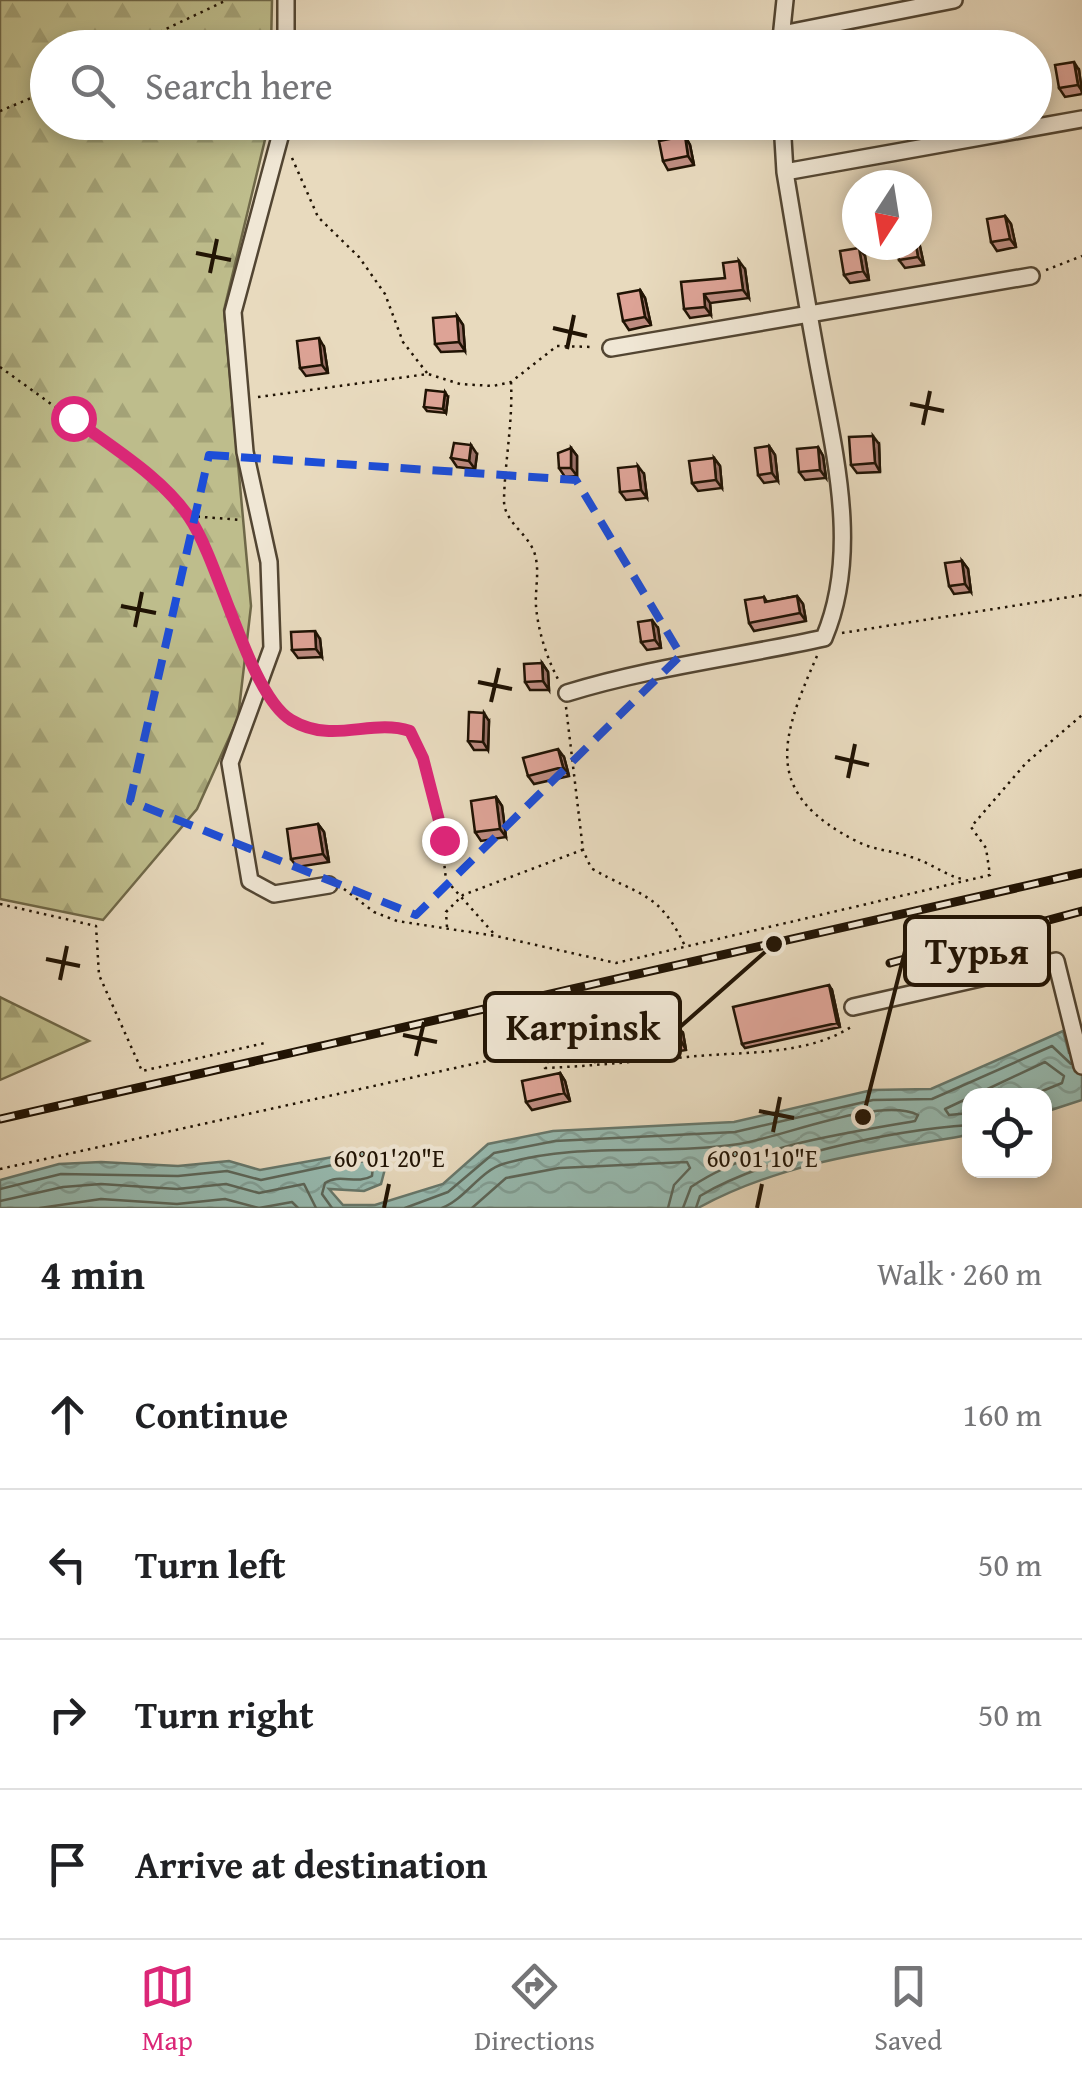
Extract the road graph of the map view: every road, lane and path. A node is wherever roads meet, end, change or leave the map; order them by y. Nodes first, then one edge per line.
1 (226, 0) edge
2 (286, 0) edge
3 (786, 0) edge
4 (954, 0) edge
5 (164, 30) edge
6 (286, 30) edge
7 (782, 30) edge
8 (827, 30) edge
9 (30, 99) edge
10 (0, 112) edge
11 (1082, 119) edge
12 (1052, 124) edge
13 (281, 140) edge
14 (289, 140) edge
15 (783, 140) edge
16 (964, 140) edge
17 (785, 172) junction
18 (1082, 256) edge
19 (1031, 276) joint
20 (809, 315) junction
21 (603, 347) joint
22 (0, 366) edge
23 (428, 374) junction
24 (512, 382) junction
25 (241, 399) junction
26 (188, 516) junction
27 (260, 522) junction
28 (1082, 595) edge
29 (824, 638) junction
30 (262, 682) junction
31 (567, 694) junction
32 (1082, 715) edge
33 (582, 850) junction
34 (968, 880) junction
35 (329, 885) joint
36 (463, 895) junction
37 (0, 904) edge
38 (447, 928) junction
39 (496, 936) junction
40 (685, 947) junction
41 (853, 1007) joint
42 (265, 1042) dead end
43 (1080, 1059) edge
44 (0, 1169) edge

1 - 5 path
2 - 6 street
3 - 7 street
4 - 8 street
9 - 10 path
11 - 12 street
13 - 25 street
14 - 23 path
15 - 17 street
16 - 17 street
17 - 20 street
18 - 19 path
19 - 20 street
20 - 21 street
20 - 29 street
21 - 24 path
22 - 26 path
23 - 24 path
23 - 25 path
24 - 31 path
25 - 27 street
26 - 27 path
26 - 30 path
27 - 30 street
28 - 29 path
29 - 31 street
29 - 34 path
30 - 35 street
30 - 36 path
31 - 33 path
32 - 34 path
33 - 36 path
33 - 40 path
34 - 40 path
35 - 38 path
36 - 38 path
36 - 39 path
37 - 42 path
38 - 39 path
39 - 40 path
41 - 43 street
41 - 44 path

